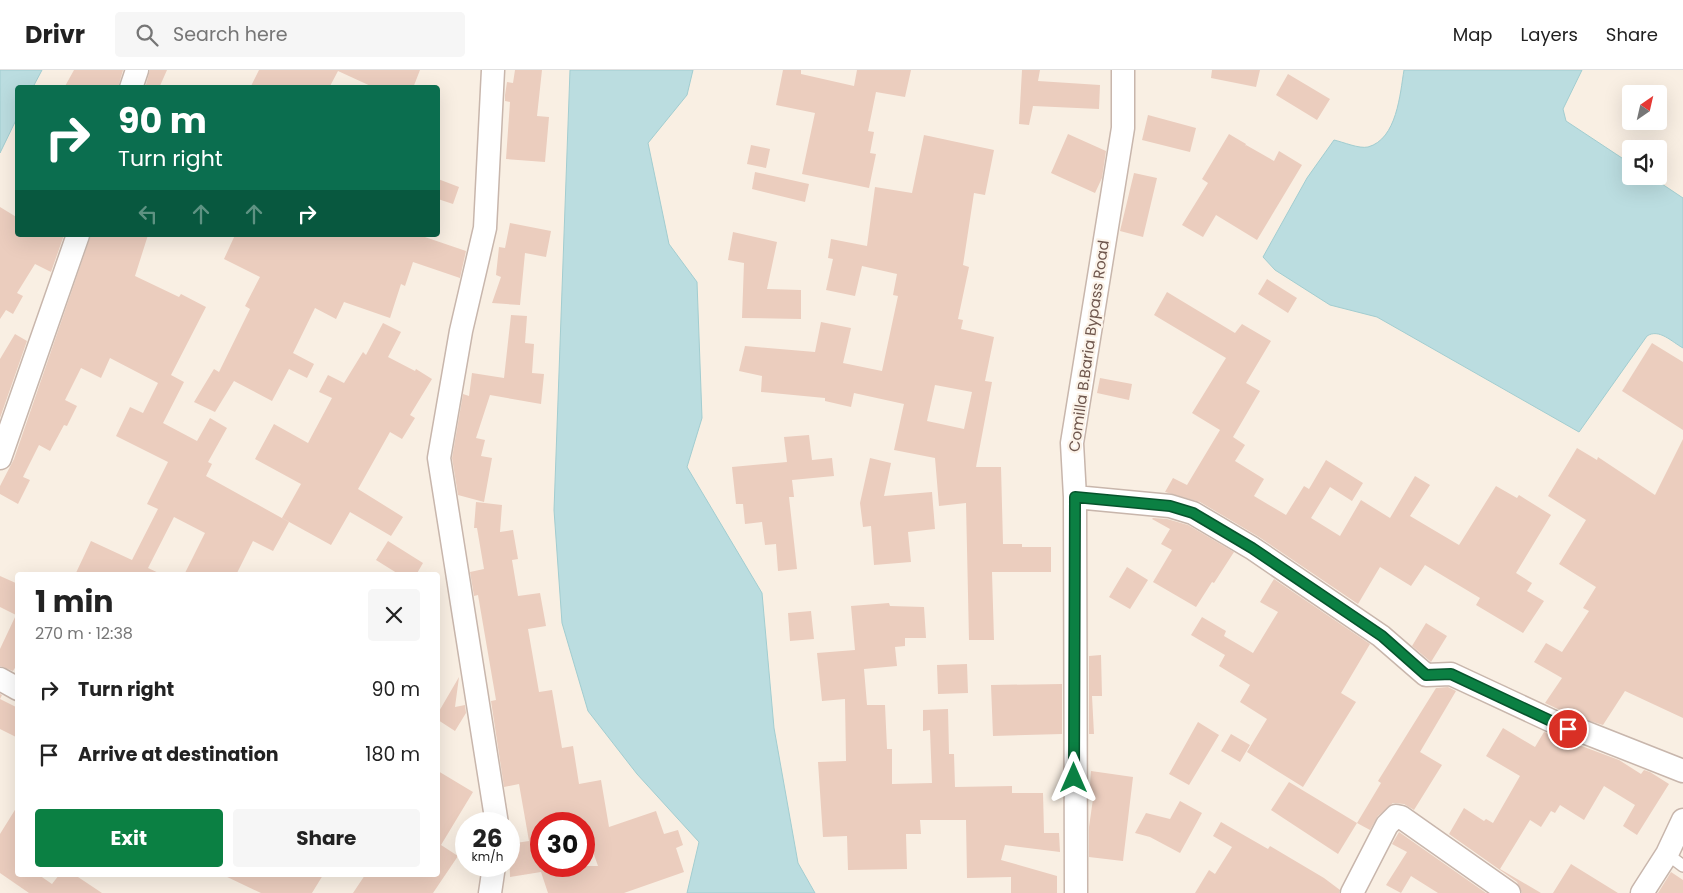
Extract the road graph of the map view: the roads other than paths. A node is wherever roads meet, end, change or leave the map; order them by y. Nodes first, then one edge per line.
1 (137, 70) edge
2 (493, 70) edge
3 (1123, 70) edge
4 (132, 85) edge
5 (77, 237) edge
6 (0, 458) edge
7 (1075, 497) junction
8 (0, 679) edge
9 (15, 687) edge
10 (1683, 771) edge
11 (495, 812) edge
12 (1683, 820) edge
13 (1675, 860) edge
14 (492, 877) edge
15 (490, 893) edge
16 (1076, 893) edge
17 (1352, 893) edge
18 (1509, 893) edge
19 (1642, 893) edge

1 - 4 street
2 - 11 street
3 - 7 street, Comilla B.Baria Bypass Road
5 - 6 street
7 - 10 street
7 - 16 street, Comilla B.Baria Bypass Road
8 - 9 street
12 - 13 street
13 - 19 street
14 - 15 street
17 - 18 street

